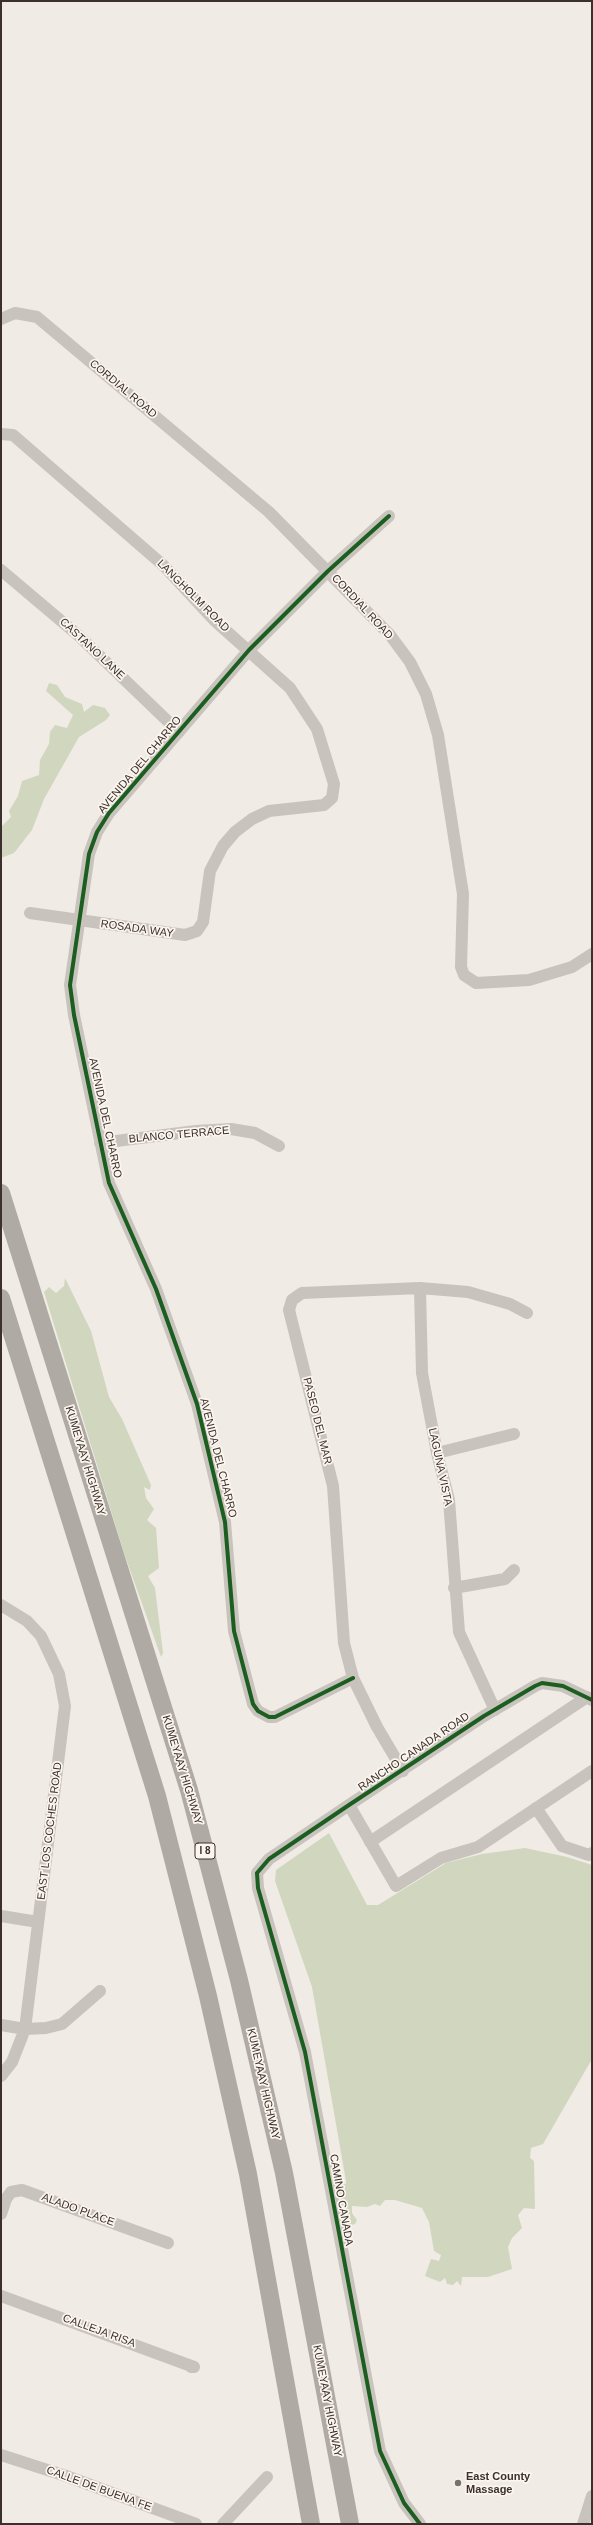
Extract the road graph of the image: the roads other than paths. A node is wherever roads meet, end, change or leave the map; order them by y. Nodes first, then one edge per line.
1 (1, 318) edge
2 (1, 434) edge
3 (389, 516) dead end
4 (1, 570) edge
5 (328, 571) junction
6 (249, 650) junction
7 (179, 732) junction
8 (332, 798) joint
9 (30, 913) dead end
10 (78, 921) junction
11 (592, 954) edge
12 (100, 1143) junction
13 (279, 1146) dead end
14 (1, 1193) edge
15 (420, 1288) junction
16 (1, 1298) edge
17 (527, 1313) dead end
18 (514, 1434) dead end
19 (437, 1453) junction
20 (514, 1570) dead end
21 (454, 1588) junction
22 (1, 1605) edge
23 (353, 1678) junction
24 (589, 1699) edge
25 (495, 1710) junction
26 (403, 1771) junction
27 (592, 1771) edge
28 (349, 1805) junction
29 (536, 1808) junction
30 (370, 1842) junction
31 (591, 1855) edge
32 (257, 1873) joint
33 (1, 1916) edge
34 (38, 1922) junction
35 (100, 1991) dead end
36 (1, 2025) edge
37 (25, 2029) junction
38 (1, 2076) edge
39 (1, 2214) edge
40 (168, 2243) dead end
41 (1, 2296) edge
42 (191, 2368) dead end
43 (1, 2455) edge
44 (267, 2477) dead end
45 (592, 2496) edge
46 (196, 2524) edge
47 (223, 2524) edge
48 (311, 2524) edge
49 (350, 2524) edge
50 (420, 2524) edge
51 (583, 2524) edge

1 - 5 street, CORDIAL ROAD
2 - 6 street, LANGHOLM ROAD
3 - 5 street, AVENIDA DEL CHARRO
4 - 7 street, CASTANO LANE
5 - 6 street, AVENIDA DEL CHARRO
5 - 11 street, CORDIAL ROAD
6 - 7 street, AVENIDA DEL CHARRO
6 - 8 street, LANGHOLM ROAD
7 - 10 street, AVENIDA DEL CHARRO
8 - 10 street, ROSADA WAY
9 - 10 street, ROSADA WAY
10 - 12 street, AVENIDA DEL CHARRO
12 - 13 street, BLANCO TERRACE
12 - 23 street, AVENIDA DEL CHARRO
14 - 49 highway, KUMEYAAY HIGHWAY / I 8
15 - 17 street, PASEO DEL MAR
15 - 19 street, LAGUNA VISTA
15 - 23 street, PASEO DEL MAR
16 - 48 highway
18 - 19 street
19 - 21 street, LAGUNA VISTA
20 - 21 street
21 - 25 street, LAGUNA VISTA
22 - 34 street, EAST LOS COCHES ROAD
23 - 26 street, PASEO DEL MAR
24 - 25 street, RANCHO CANADA ROAD
24 - 30 street
25 - 26 street, RANCHO CANADA ROAD
26 - 28 street, RANCHO CANADA ROAD
27 - 29 street
28 - 30 street
28 - 32 street, RANCHO CANADA ROAD
29 - 30 street
29 - 31 street
32 - 50 street, CAMINO CANADA
33 - 34 street
34 - 37 street, EAST LOS COCHES ROAD
35 - 37 street
36 - 37 street
37 - 38 street, EAST LOS COCHES ROAD
39 - 40 street, ALADO PLACE
41 - 42 street, CALLEJA RISA
43 - 46 street, CALLE DE BUENA FE
44 - 47 street
45 - 51 street

